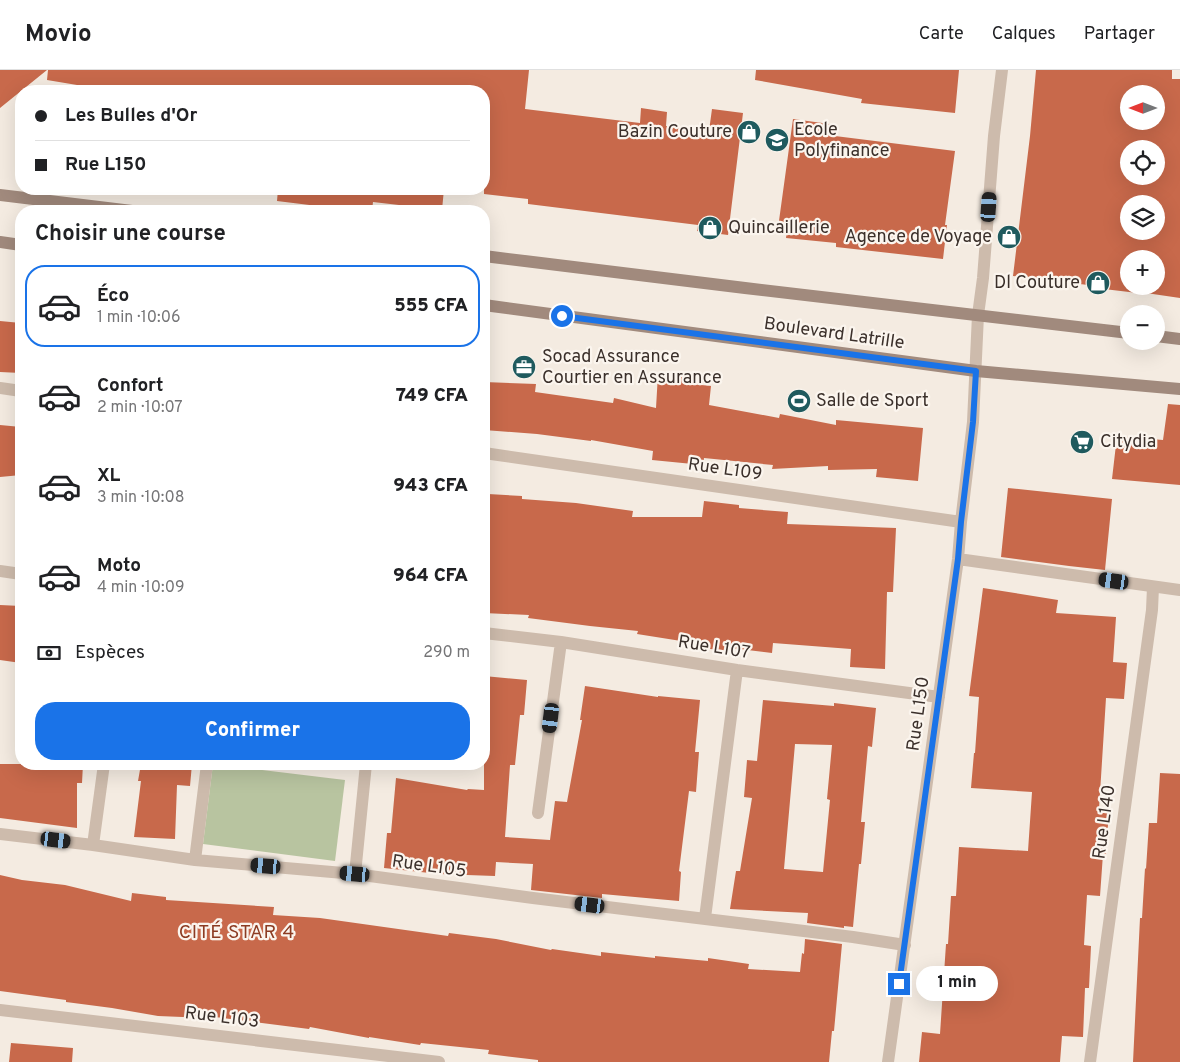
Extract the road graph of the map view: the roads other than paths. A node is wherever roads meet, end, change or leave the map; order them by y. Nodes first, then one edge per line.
1 (1002, 70) edge
2 (0, 195) edge
3 (82, 205) edge
4 (0, 242) edge
5 (15, 244) edge
6 (490, 257) edge
7 (490, 306) edge
8 (978, 315) junction
9 (1120, 331) edge
10 (1165, 337) edge
11 (1180, 339) edge
12 (976, 371) junction
13 (0, 388) edge
14 (1180, 389) edge
15 (15, 390) edge
16 (490, 454) edge
17 (961, 522) junction
18 (958, 559) junction
19 (0, 571) edge
20 (15, 573) edge
21 (1153, 587) junction
22 (1180, 590) edge
23 (490, 634) edge
24 (561, 642) junction
25 (737, 670) junction
26 (939, 697) junction
27 (103, 770) edge
28 (205, 770) edge
29 (365, 770) edge
30 (538, 813) dead end
31 (0, 834) edge
32 (93, 845) junction
33 (194, 860) junction
34 (355, 874) junction
35 (705, 918) junction
36 (905, 945) junction
37 (0, 1010) edge
38 (439, 1062) edge
39 (888, 1062) edge
40 (1090, 1062) edge

1 - 8 street, Rue L150
2 - 3 main road
4 - 5 main road
6 - 8 main road, Boulevard Latrille
7 - 12 main road, Boulevard Latrille
8 - 9 main road, Boulevard Latrille
8 - 12 street, Rue L150
10 - 11 main road
12 - 14 main road, Boulevard Latrille
12 - 17 street, Rue L150
13 - 15 street
16 - 17 street, Rue L109
17 - 18 street, Rue L150
18 - 21 street
18 - 26 street, Rue L150
19 - 20 street
21 - 22 street
21 - 40 street, Rue L140
23 - 24 street, Rue L107
24 - 25 street, Rue L107
24 - 30 street
25 - 26 street, Rue L107
25 - 35 street
26 - 36 street, Rue L150
27 - 32 street
28 - 33 street
29 - 34 street
31 - 32 street, Rue L105
32 - 33 street, Rue L105
33 - 34 street, Rue L105
34 - 35 street, Rue L105
35 - 36 street, Rue L105
36 - 39 street, Rue L150
37 - 38 street, Rue L103

